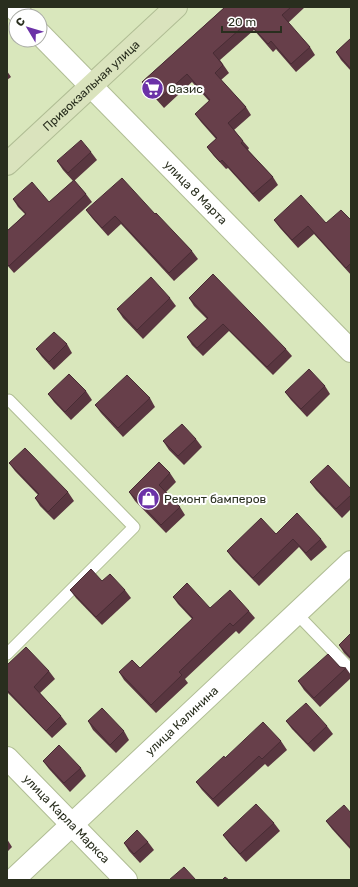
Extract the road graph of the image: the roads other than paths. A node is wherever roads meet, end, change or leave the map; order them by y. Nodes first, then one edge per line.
1 (176, 7) edge
2 (48, 42) edge
3 (92, 85) junction
4 (7, 164) edge
5 (351, 351) edge
6 (9, 400) dead end
7 (351, 562) edge
8 (296, 613) junction
9 (7, 654) edge
10 (351, 670) edge
11 (7, 758) edge
12 (73, 825) junction
13 (13, 880) edge
14 (126, 880) edge

1 - 3 street, Привокзальная улица
2 - 3 street, улица 8 Марта
3 - 4 street, Привокзальная улица
3 - 5 street, улица 8 Марта
6 - 9 lane
7 - 8 street, улица Калинина
8 - 10 lane
8 - 12 street, улица Калинина
11 - 12 street, улица Карла Маркса
12 - 13 street, улица Калинина
12 - 14 street, улица Карла Маркса

